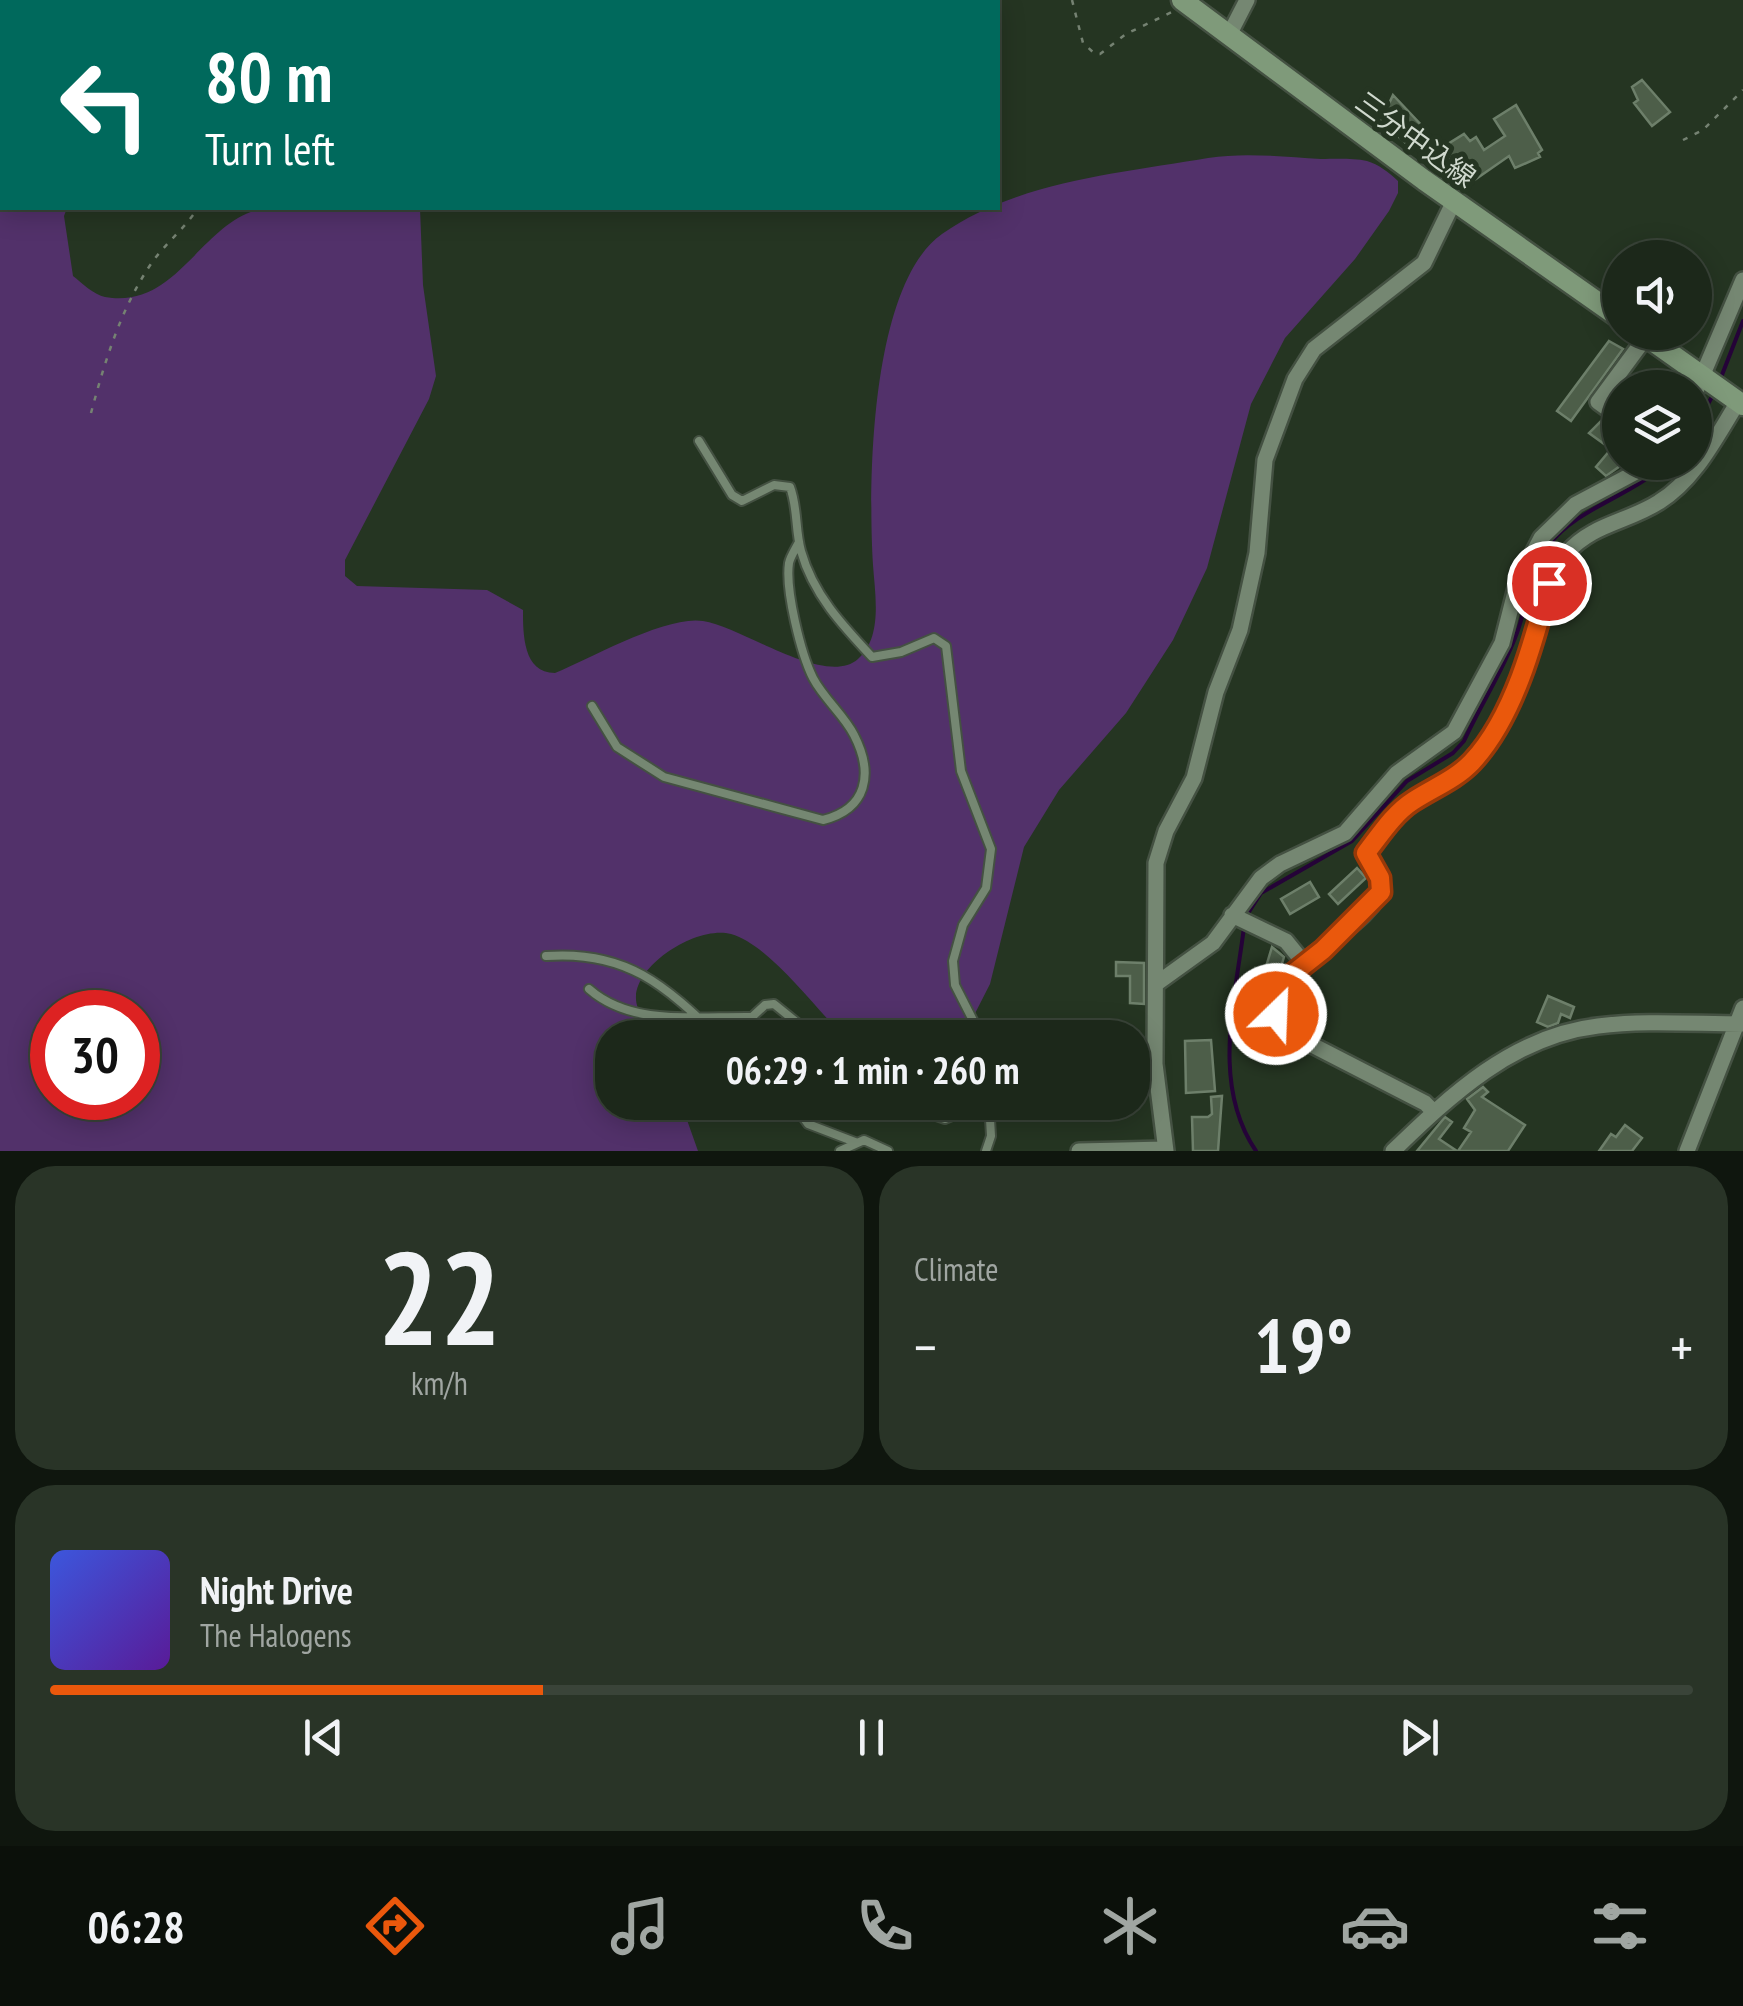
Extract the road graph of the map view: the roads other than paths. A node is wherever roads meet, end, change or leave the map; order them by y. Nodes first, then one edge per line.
1 (1246, 0) edge
2 (1184, 2) edge
3 (1229, 35) junction
4 (1454, 202) junction
5 (1743, 280) edge
6 (1602, 305) edge
7 (1663, 350) edge
8 (1719, 392) edge
9 (700, 441) dead end
10 (1621, 480) edge
11 (799, 542) junction
12 (592, 706) dead end
13 (1234, 916) junction
14 (546, 956) dead end
15 (1303, 962) junction
16 (1156, 984) junction
17 (589, 989) dead end
18 (1743, 1008) edge
19 (696, 1015) junction
20 (701, 1020) edge
21 (794, 1020) edge
22 (972, 1020) edge
23 (1739, 1024) edge
24 (1434, 1112) junction
25 (805, 1120) edge
26 (990, 1120) edge
27 (855, 1142) junction
28 (886, 1150) edge
29 (1165, 1150) edge
30 (840, 1151) edge
31 (986, 1151) edge
32 (1079, 1151) edge
33 (1393, 1151) edge
34 (1687, 1151) edge

1 - 3 street
2 - 3 main road, 三分中込線
3 - 4 main road, 三分中込線
4 - 6 main road, 三分中込線
4 - 16 street
5 - 8 street
7 - 8 main road
8 - 15 street
9 - 11 lane
10 - 13 street
11 - 12 lane
11 - 22 lane
13 - 15 street
13 - 16 street
14 - 19 lane
15 - 24 street
16 - 29 street
17 - 19 lane
18 - 23 street
19 - 20 lane
19 - 21 lane
23 - 24 street
23 - 34 street
24 - 33 street
25 - 27 lane
26 - 31 lane
27 - 28 lane
27 - 30 lane
29 - 32 street

